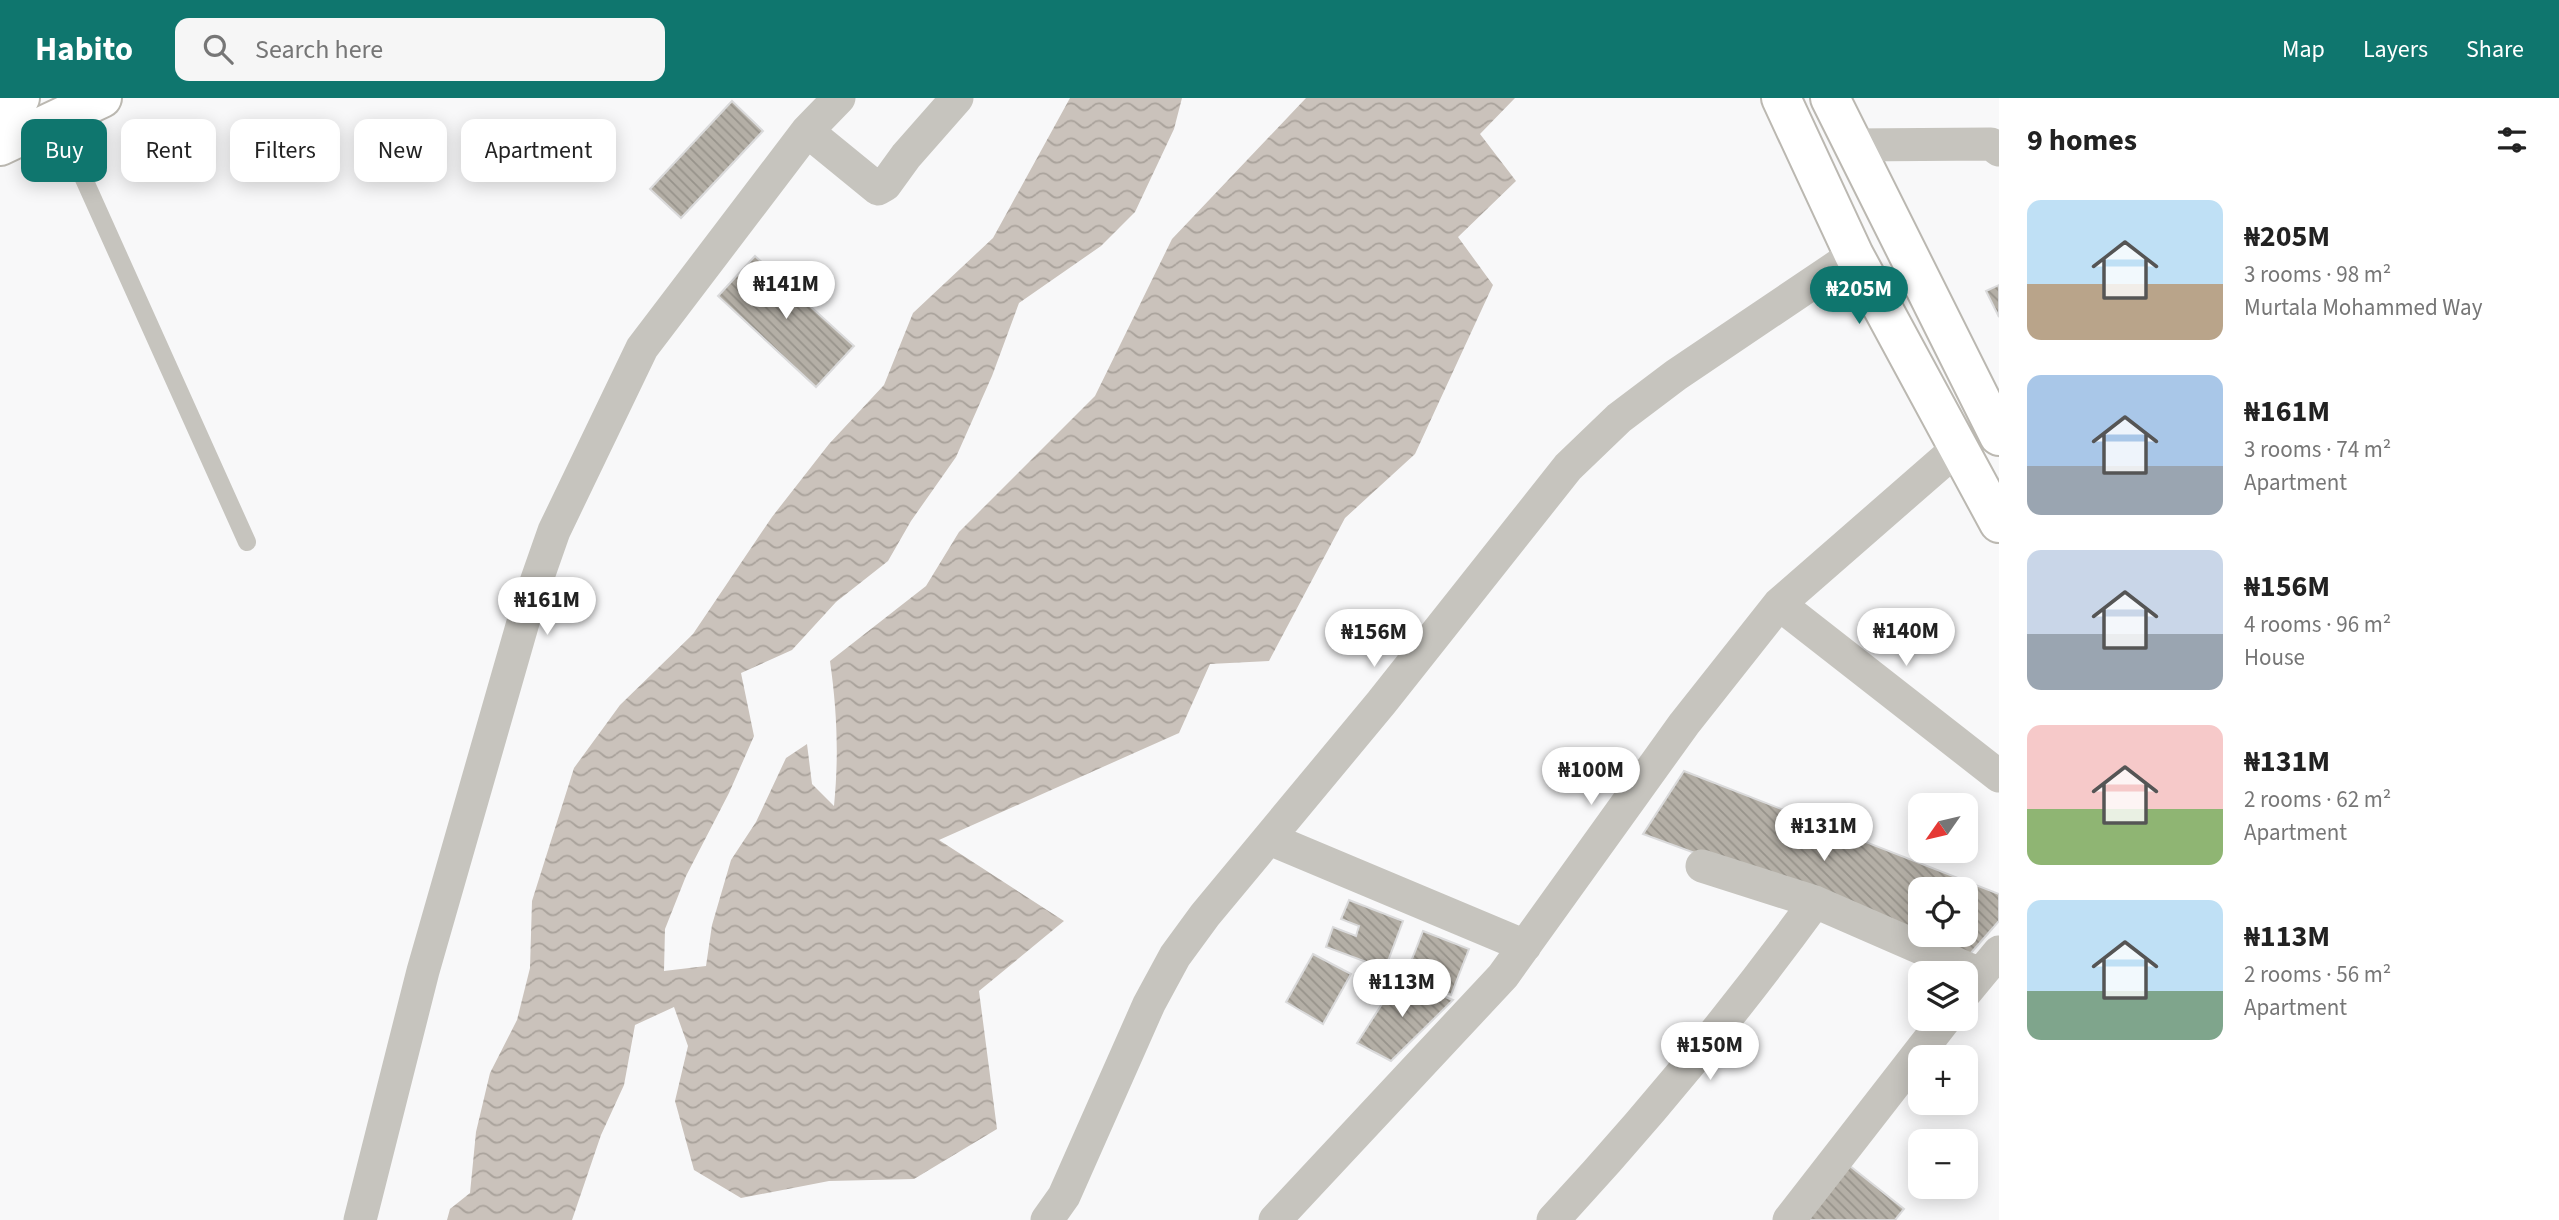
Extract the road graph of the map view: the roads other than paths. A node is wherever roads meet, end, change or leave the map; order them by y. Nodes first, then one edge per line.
1 (20, 98) edge
2 (102, 98) edge
3 (839, 98) edge
4 (957, 98) edge
5 (1781, 98) edge
6 (1830, 98) edge
7 (0, 107) edge
8 (57, 119) edge
9 (807, 131) junction
10 (21, 136) edge
11 (1853, 145) junction
12 (0, 146) edge
13 (1996, 155) edge
14 (85, 182) edge
15 (1854, 255) junction
16 (1999, 436) edge
17 (1959, 447) junction
18 (1999, 523) edge
19 (247, 542) dead end
20 (1779, 604) junction
21 (1999, 776) edge
22 (1270, 839) junction
23 (1702, 866) dead end
24 (1815, 902) junction
25 (1525, 946) junction
26 (1981, 973) edge
27 (1936, 1031) edge
28 (360, 1220) edge
29 (1047, 1220) edge
30 (1275, 1220) edge
31 (1553, 1220) edge
32 (1789, 1220) edge

1 - 7 main road
2 - 8 main road
3 - 9 street
4 - 9 street
5 - 15 main road
6 - 11 main road
9 - 28 street
10 - 12 main road
11 - 13 street
11 - 16 main road
14 - 19 lane
15 - 17 main road
15 - 22 street
17 - 18 main road
17 - 20 street
20 - 21 street
20 - 25 street
22 - 25 street
22 - 29 street
23 - 24 street
24 - 26 street
24 - 31 street
25 - 30 street
27 - 32 street

